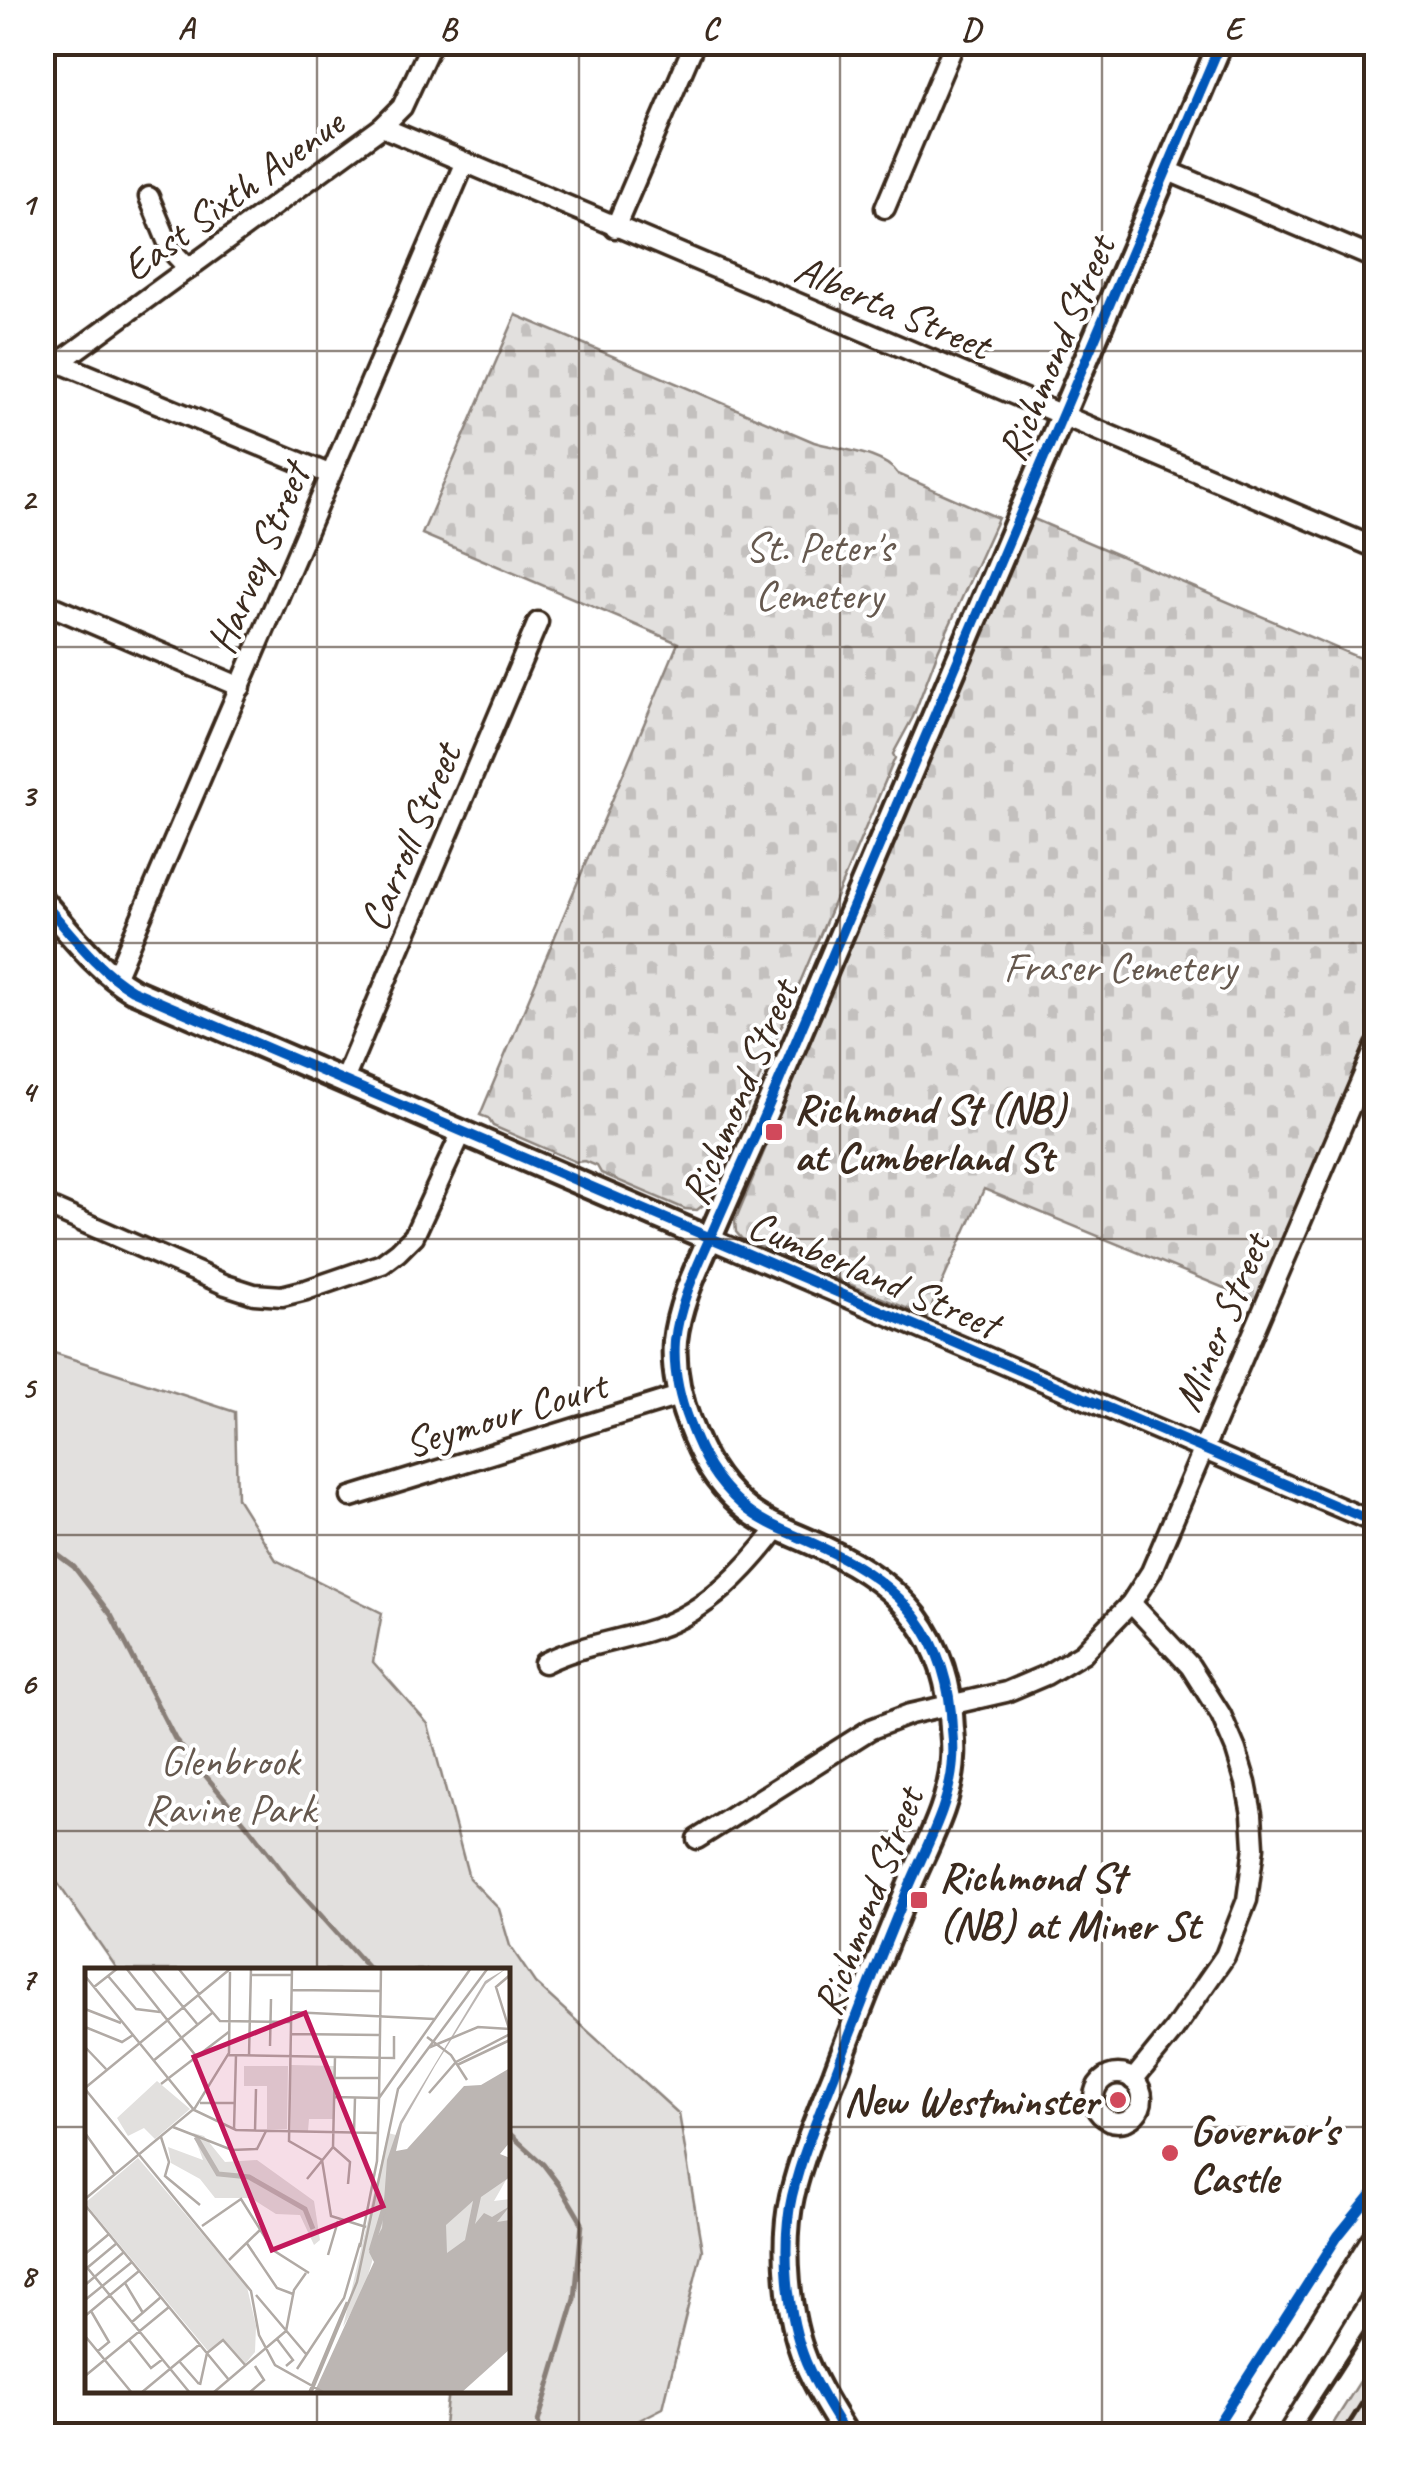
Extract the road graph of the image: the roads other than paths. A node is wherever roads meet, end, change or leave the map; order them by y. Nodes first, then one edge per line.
1 (432, 42) edge
2 (695, 42) edge
3 (955, 42) edge
4 (1221, 42) edge
5 (382, 128) junction
6 (464, 164) junction
7 (1166, 170) junction
8 (149, 197) dead end
9 (885, 208) dead end
10 (615, 228) junction
11 (1376, 260) edge
12 (189, 270) junction
13 (60, 363) junction
14 (42, 375) edge
15 (1063, 415) junction
16 (329, 474) junction
17 (1376, 548) edge
18 (42, 602) edge
19 (538, 622) dead end
20 (240, 687) junction
21 (42, 900) edge
22 (114, 978) junction
23 (1376, 1046) edge
24 (1372, 1066) edge
25 (344, 1080) junction
26 (462, 1132) junction
27 (42, 1204) edge
28 (710, 1238) junction
29 (679, 1396) junction
30 (1204, 1448) junction
31 (351, 1498) dead end
32 (1376, 1524) edge
33 (776, 1529) junction
34 (1131, 1603) junction
35 (544, 1664) dead end
36 (950, 1705) junction
37 (697, 1839) dead end
38 (1133, 2080) dead end
39 (1376, 2241) edge
40 (847, 2436) edge
41 (1255, 2436) edge

1 - 5 street, East Sixth Avenue
2 - 10 street
3 - 9 street
4 - 7 street, Richmond Street
5 - 6 street, Alberta Street
5 - 12 street, East Sixth Avenue
6 - 10 street, Alberta Street
6 - 16 street, Harvey Street
7 - 11 street
7 - 15 street, Richmond Street
8 - 12 street
10 - 15 street, Alberta Street
12 - 13 street, East Sixth Avenue
13 - 14 street, East Sixth Avenue
13 - 16 street
15 - 17 street, Alberta Street
15 - 28 street, Richmond Street
16 - 20 street, Harvey Street
18 - 20 street
19 - 25 street, Carroll Street
20 - 22 street, Harvey Street
21 - 22 street, Cumberland Street
22 - 25 street, Cumberland Street
23 - 24 street, Miner Street
24 - 30 street, Miner Street
25 - 26 street, Cumberland Street
26 - 27 street
26 - 28 street, Cumberland Street
28 - 29 street, Richmond Street
28 - 30 street, Cumberland Street
29 - 31 street, Seymour Court
29 - 33 street, Richmond Street
30 - 32 street, Cumberland Street
30 - 34 street, Miner Street
33 - 35 street
33 - 36 street, Richmond Street
34 - 36 street, Miner Street
34 - 38 street
36 - 37 street, Miner Street
36 - 40 street, Richmond Street
39 - 41 main road

